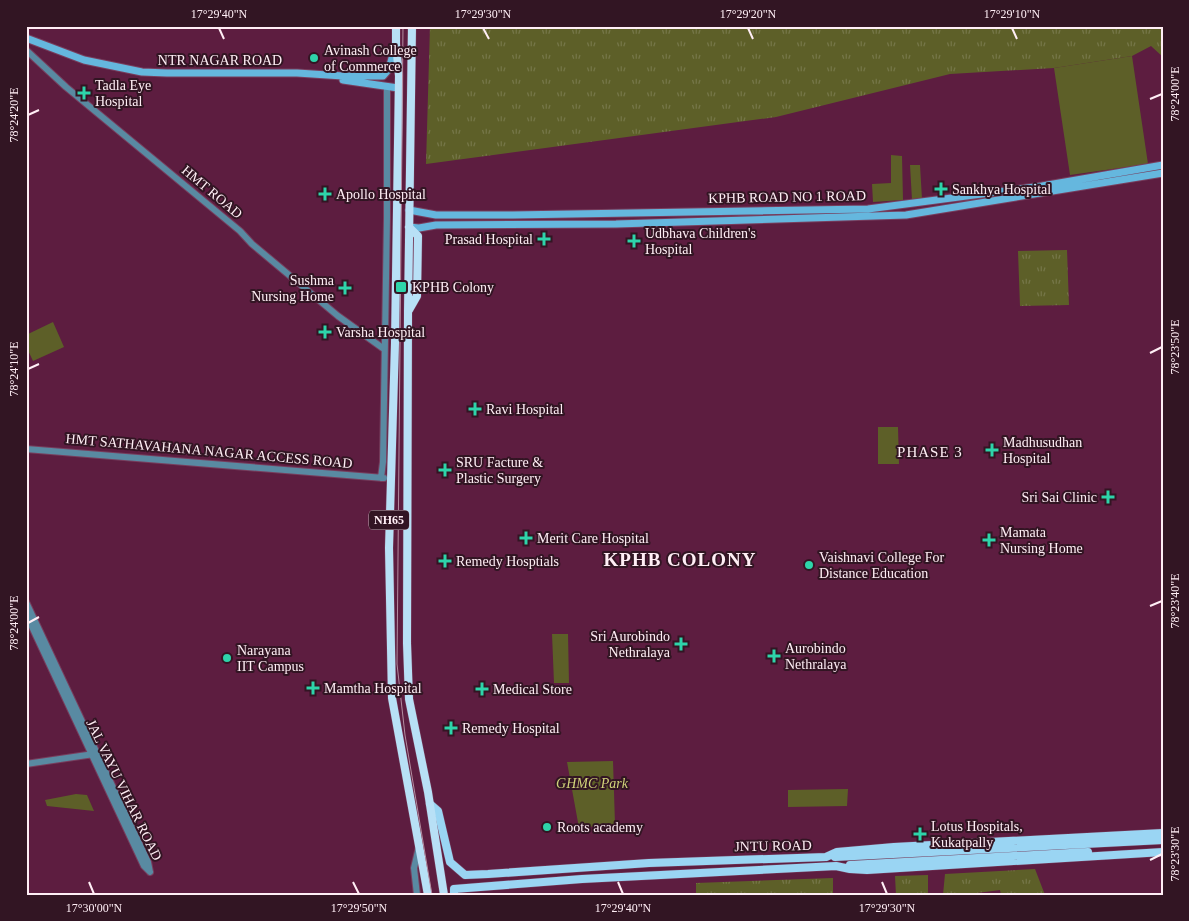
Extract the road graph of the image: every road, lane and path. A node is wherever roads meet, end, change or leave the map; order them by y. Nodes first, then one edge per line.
1 (396, 26) edge
2 (412, 26) edge
3 (26, 40) edge
4 (396, 44) junction
5 (26, 50) edge
6 (398, 84) junction
7 (387, 86) junction
8 (1163, 165) edge
9 (1163, 173) edge
10 (396, 199) junction
11 (387, 208) junction
12 (409, 210) junction
13 (409, 227) junction
14 (418, 232) junction
15 (408, 312) junction
16 (384, 349) junction
17 (26, 449) edge
18 (382, 478) junction
19 (390, 478) junction
20 (26, 602) edge
21 (26, 614) edge
22 (391, 626) junction
23 (407, 629) junction
24 (407, 643) junction
25 (391, 647) junction
26 (95, 754) junction
27 (26, 764) edge
28 (430, 804) junction
29 (1163, 833) edge
30 (1163, 840) edge
31 (419, 845) junction
32 (1163, 848) edge
33 (1163, 852) edge
34 (826, 857) junction
35 (836, 866) junction
36 (556, 869) junction
37 (465, 874) junction
38 (556, 881) junction
39 (470, 888) junction
40 (417, 895) edge
41 (428, 895) edge
42 (444, 895) edge
43 (454, 895) edge

1 - 4 highway, NH65
2 - 12 highway, NH65
3 - 4 main road, NTR NAGAR ROAD
3 - 7 main road, NTR NAGAR ROAD
4 - 6 highway, NH65
5 - 16 street, HMT ROAD
6 - 7 main road, NTR NAGAR ROAD
6 - 10 highway, NH65
7 - 11 street
8 - 12 main road, KPHB ROAD NO 1 ROAD
9 - 14 main road, KPHB ROAD NO 1 ROAD
10 - 11 highway
10 - 19 highway, NH65
11 - 16 street
12 - 13 highway, NH65
13 - 14 highway
13 - 15 highway, NH65
14 - 15 highway
15 - 23 highway, NH65
16 - 18 street
17 - 18 street, HMT SATHAVAHANA NAGAR ACCESS ROAD
18 - 19 street, HMT SATHAVAHANA NAGAR ACCESS ROAD
19 - 22 highway, NH65
20 - 26 street, JAL VAYU VIHAR ROAD
21 - 26 street, JAL VAYU VIHAR ROAD
22 - 23 highway
22 - 25 highway, NH65
23 - 24 highway, NH65
24 - 25 highway
24 - 28 highway, NH65
25 - 31 highway, NH65
26 - 26 street, JAL VAYU VIHAR ROAD
26 - 27 street
28 - 37 main road
28 - 42 highway, NH65
29 - 34 main road, JNTU ROAD
30 - 34 main road
31 - 40 street
31 - 41 highway, NH65
32 - 35 main road
33 - 35 main road, JNTU ROAD
34 - 36 main road, JNTU ROAD
35 - 38 main road, JNTU ROAD
36 - 37 main road, JNTU ROAD
36 - 38 main road
37 - 39 main road
38 - 39 main road, JNTU ROAD
39 - 43 main road, JNTU ROAD

